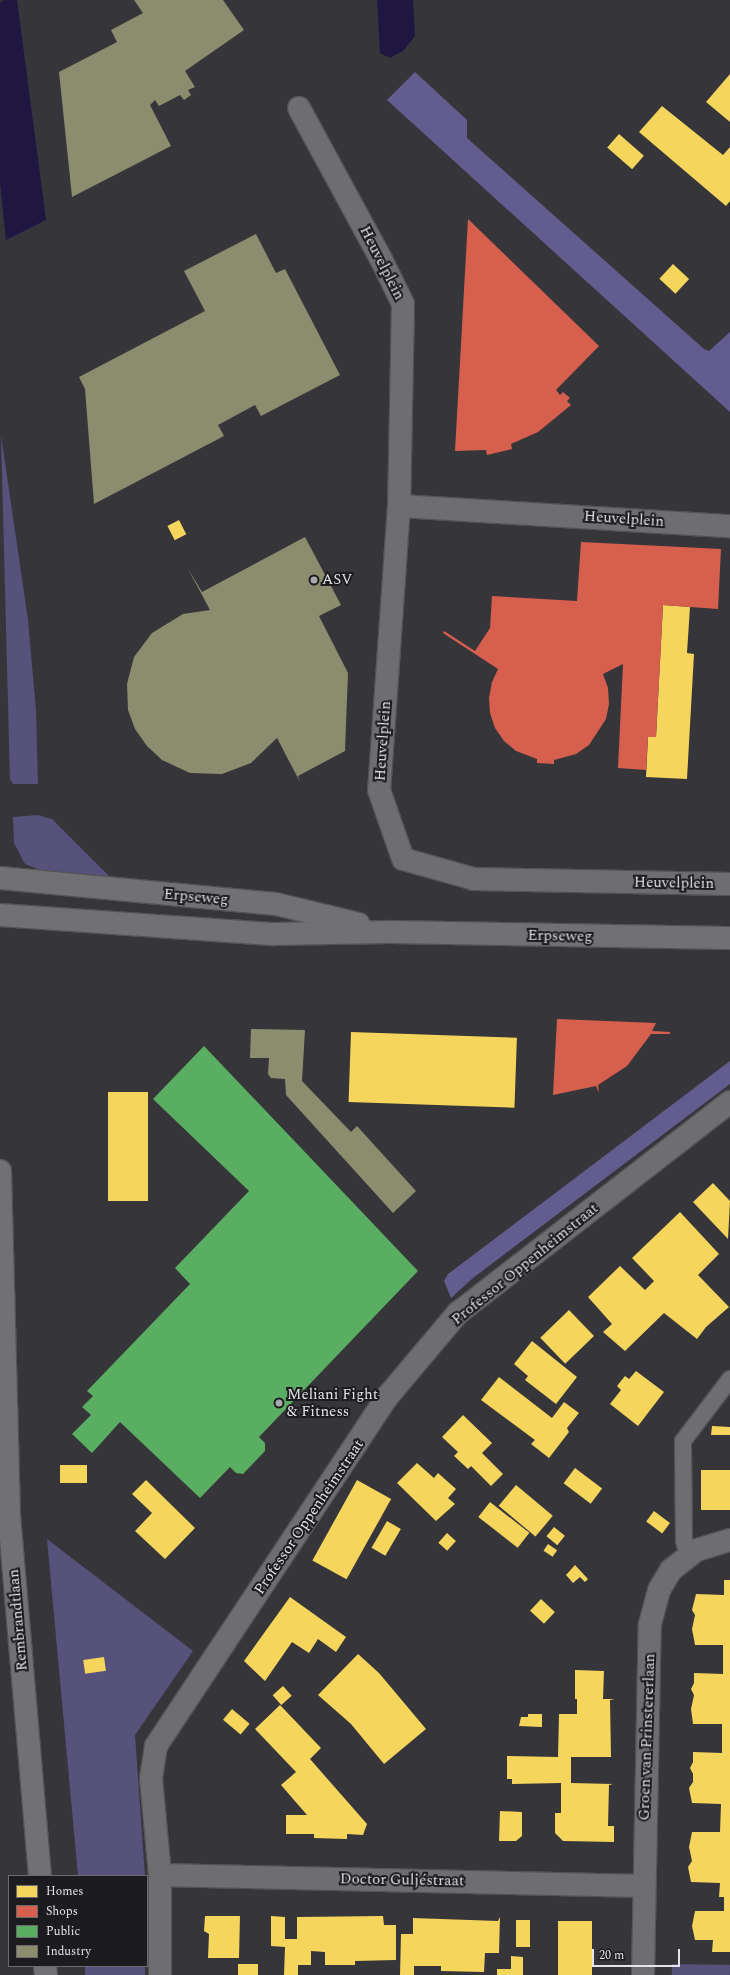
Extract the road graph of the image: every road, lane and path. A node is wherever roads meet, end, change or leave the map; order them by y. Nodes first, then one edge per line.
1 (299, 108) dead end
2 (399, 506) junction
3 (730, 526) edge
4 (0, 878) edge
5 (730, 884) edge
6 (0, 915) edge
7 (390, 932) junction
8 (730, 938) edge
9 (730, 1102) edge
10 (0, 1171) edge
11 (730, 1379) edge
12 (730, 1540) edge
13 (688, 1555) junction
14 (40, 1875) edge
15 (160, 1875) junction
16 (643, 1886) junction
17 (160, 1975) edge
18 (642, 1975) edge

1 - 2 street, Heuvelplein
2 - 3 street, Heuvelplein
2 - 5 street, Heuvelplein
4 - 7 main road, Erpseweg
6 - 7 main road, Erpseweg
7 - 8 main road, Erpseweg
9 - 15 street, Professor Oppenheimstraat
10 - 14 main road, Rembrandtlaan
11 - 13 lane
12 - 13 street, Groen van Prinstererlaan
13 - 16 street, Groen van Prinstererlaan
15 - 16 street, Doctor Guljéstraat
15 - 17 street, Professor Oppenheimstraat
16 - 18 street, Groen van Prinstererlaan

